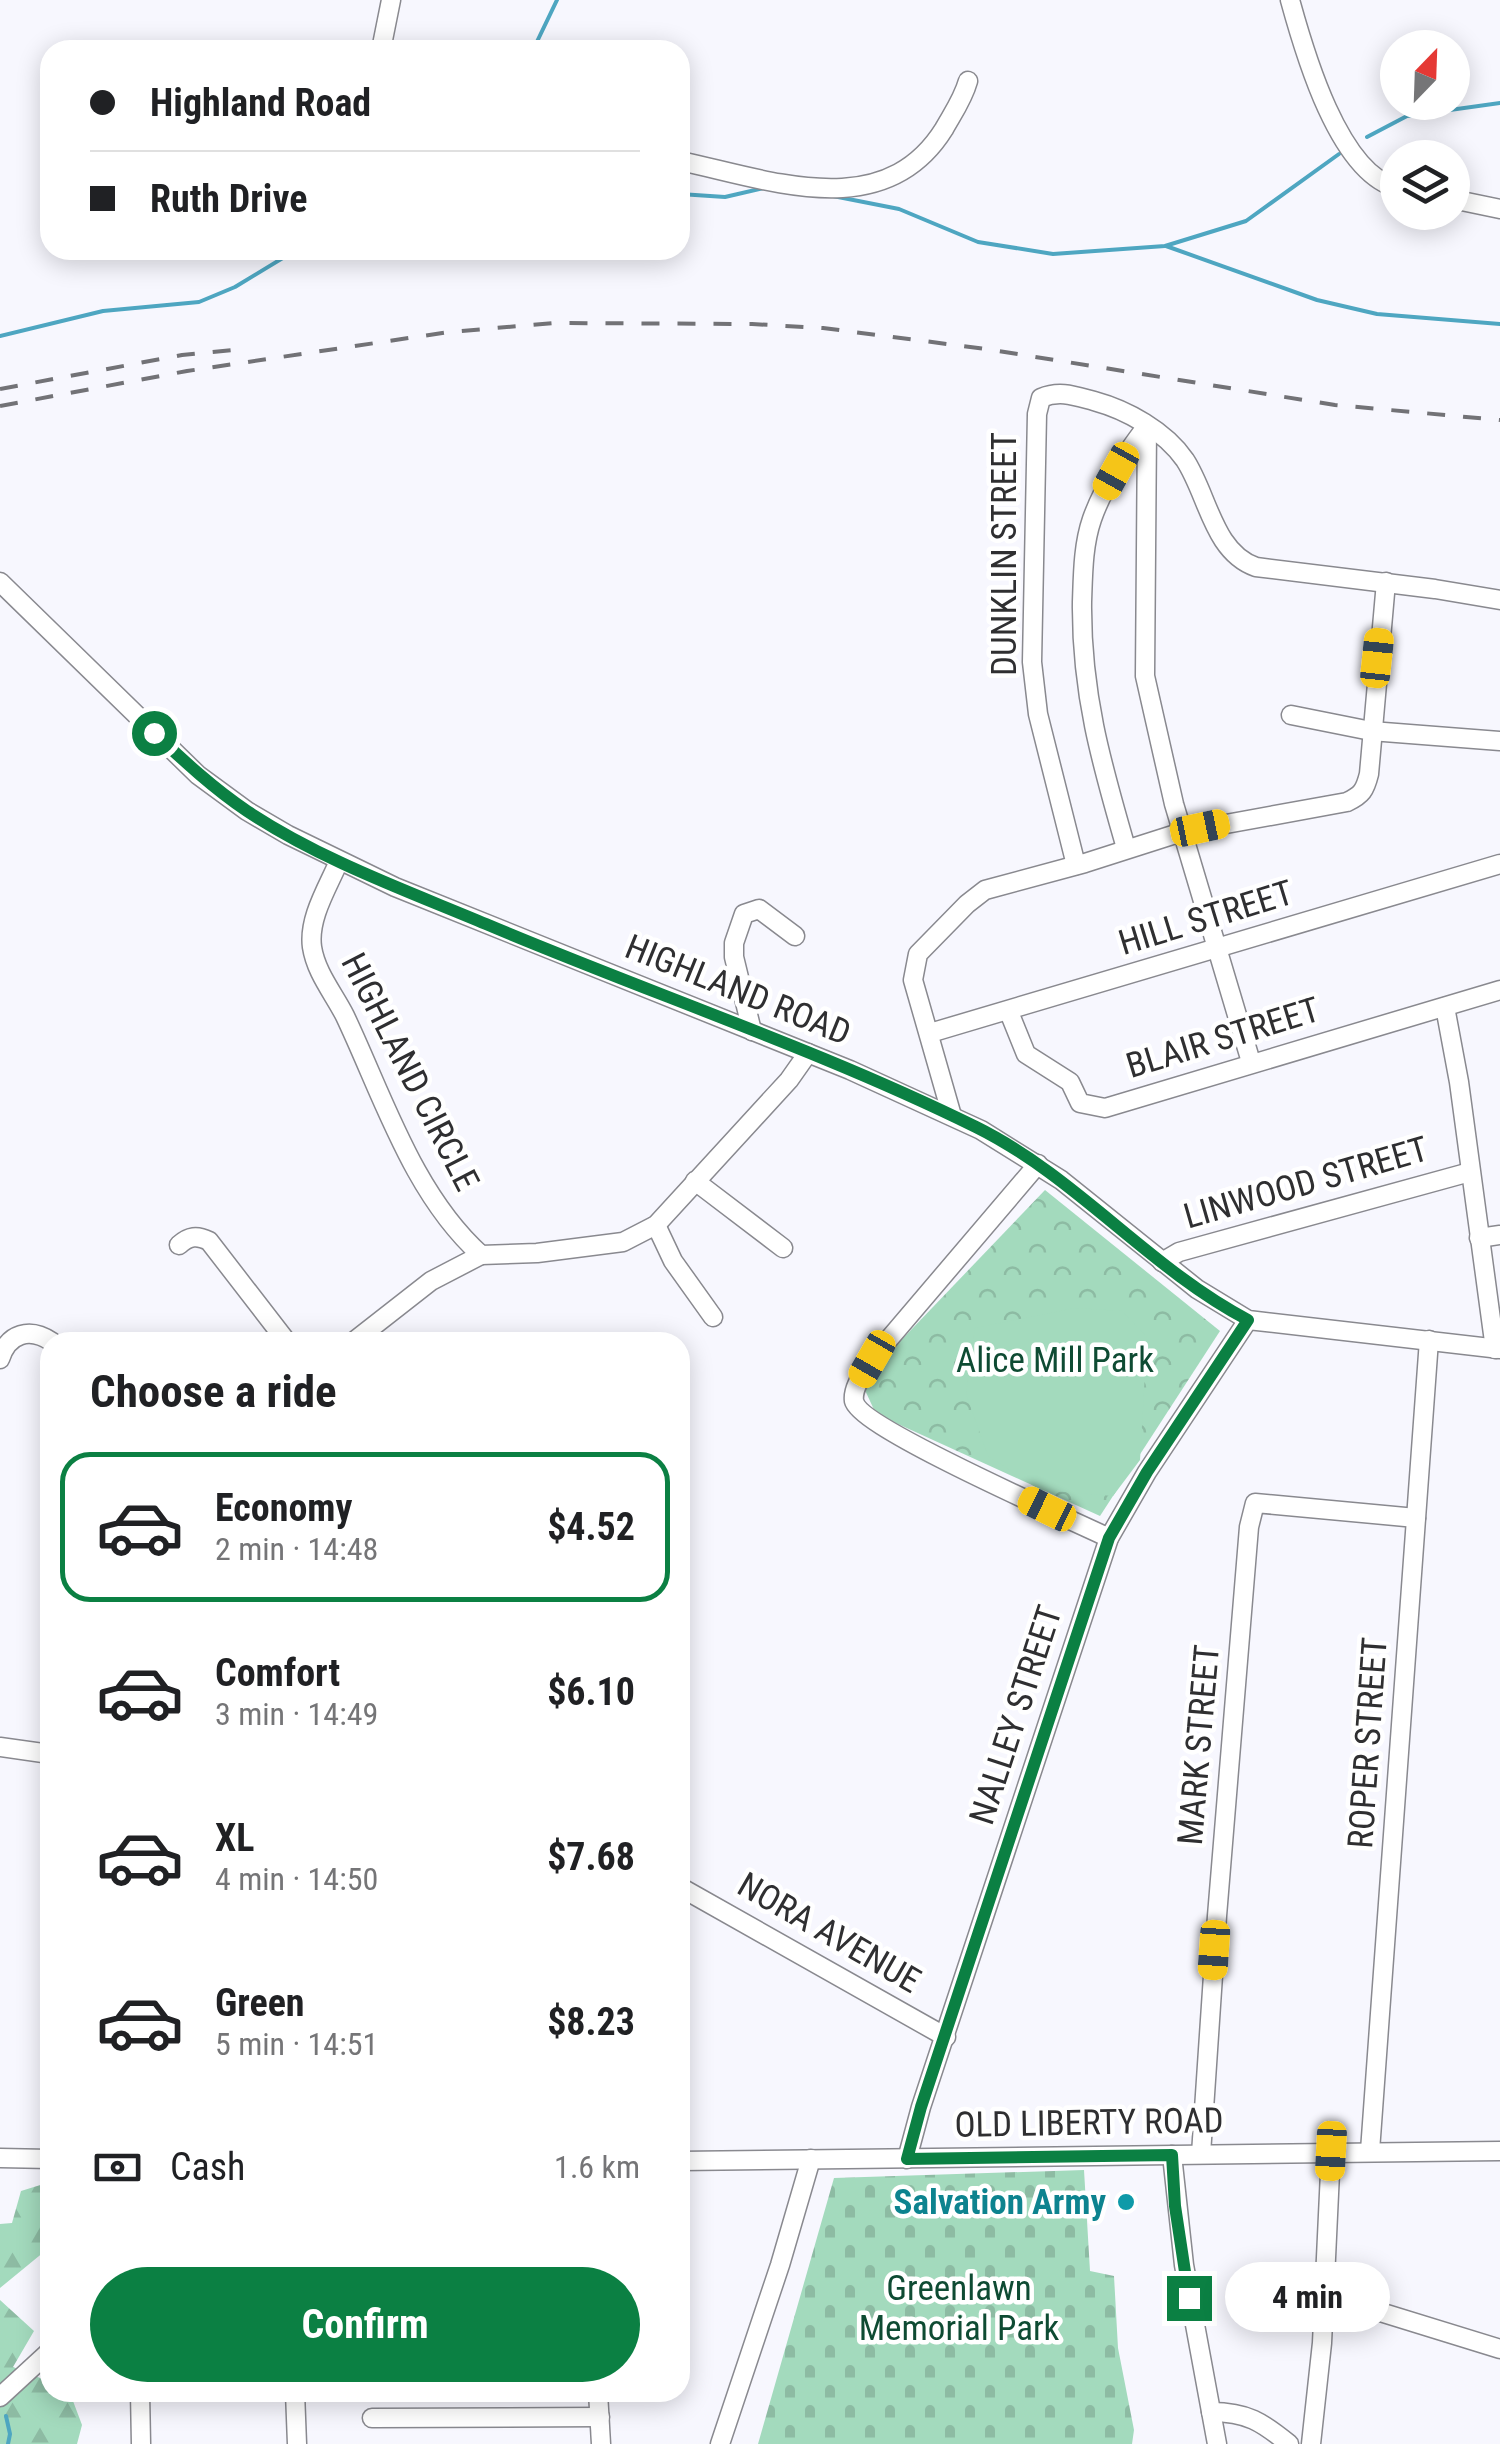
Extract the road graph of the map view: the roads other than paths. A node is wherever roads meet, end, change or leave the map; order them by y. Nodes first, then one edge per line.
1 (391, 0) edge
2 (1290, 0) edge
3 (383, 40) edge
4 (968, 80) dead end
5 (690, 163) edge
6 (1380, 180) edge
7 (1470, 203) edge
8 (1500, 209) edge
9 (1147, 427) junction
10 (0, 582) edge
11 (1386, 582) junction
12 (1500, 600) edge
13 (1291, 715) dead end
14 (1371, 731) junction
15 (1500, 741) edge
16 (1182, 832) junction
17 (1126, 848) junction
18 (339, 861) junction
19 (1500, 864) edge
20 (1076, 865) junction
21 (795, 936) dead end
22 (1217, 948) junction
23 (1500, 990) edge
24 (1445, 1007) junction
25 (1009, 1012) junction
26 (752, 1031) junction
27 (930, 1033) junction
28 (808, 1053) junction
29 (1252, 1062) junction
30 (952, 1116) junction
31 (1038, 1164) junction
32 (1470, 1172) junction
33 (696, 1181) junction
34 (656, 1225) junction
35 (1500, 1235) edge
36 (1479, 1238) junction
37 (179, 1245) dead end
38 (783, 1248) dead end
39 (480, 1255) junction
40 (1162, 1262) junction
41 (713, 1317) dead end
42 (1248, 1320) junction
43 (279, 1332) edge
44 (366, 1332) edge
45 (40, 1336) edge
46 (1429, 1340) junction
47 (1497, 1349) edge
48 (0, 1359) edge
49 (1416, 1518) junction
50 (1109, 1538) junction
51 (0, 1746) edge
52 (40, 1752) edge
53 (690, 1893) edge
54 (946, 2037) junction
55 (1370, 2150) junction
56 (1331, 2151) junction
57 (1500, 2151) edge
58 (1201, 2154) junction
59 (1172, 2155) junction
60 (0, 2158) edge
61 (40, 2159) edge
62 (810, 2159) junction
63 (907, 2159) junction
64 (690, 2161) edge
65 (1324, 2294) junction
66 (1500, 2349) edge
67 (40, 2360) edge
68 (0, 2397) edge
69 (140, 2402) edge
70 (295, 2402) edge
71 (599, 2402) edge
72 (1211, 2412) junction
73 (372, 2418) dead end
74 (600, 2418) junction
75 (141, 2444) edge
76 (297, 2444) edge
77 (602, 2444) edge
78 (720, 2444) edge
79 (1217, 2444) edge
80 (1289, 2444) edge
81 (1311, 2444) edge

1 - 3 street
2 - 6 street
4 - 5 street
7 - 8 street
9 - 11 street, DUNKLIN STREET
9 - 16 street
9 - 17 street
9 - 20 street, DUNKLIN STREET
10 - 18 street, HIGHLAND ROAD
11 - 12 street
11 - 14 street
13 - 14 street
14 - 15 street
14 - 16 street
16 - 17 street
16 - 22 street
17 - 20 street
18 - 26 street, HIGHLAND ROAD
18 - 39 street, HIGHLAND CIRCLE
19 - 22 street, HILL STREET
20 - 27 street
21 - 26 street
22 - 25 street, HILL STREET
22 - 29 street
23 - 24 street, BLAIR STREET
24 - 29 street, BLAIR STREET
24 - 32 street
25 - 27 street, HILL STREET
25 - 29 street, BLAIR STREET
26 - 28 street, HIGHLAND ROAD
27 - 30 street
28 - 30 street, HIGHLAND ROAD
28 - 33 street
30 - 31 street, HIGHLAND ROAD
31 - 40 street, HIGHLAND ROAD
31 - 50 street
32 - 36 street
32 - 40 street, LINWOOD STREET
33 - 34 street
33 - 38 street
34 - 39 street
34 - 41 street
35 - 36 street
36 - 47 street
37 - 43 street
39 - 44 street
40 - 42 street, HIGHLAND ROAD
42 - 46 street, HIGHLAND ROAD
42 - 50 street, NALLEY STREET
45 - 48 street
46 - 47 street, HIGHLAND ROAD
46 - 49 street, ROPER STREET
49 - 55 street, ROPER STREET
49 - 58 street, MARK STREET
50 - 54 street, NALLEY STREET
51 - 52 street
53 - 54 street, NORA AVENUE
54 - 63 street, NALLEY STREET
55 - 56 street, OLD LIBERTY ROAD
55 - 57 street, OLD LIBERTY ROAD
56 - 58 street, OLD LIBERTY ROAD
56 - 65 street
58 - 59 street, OLD LIBERTY ROAD
59 - 63 street, OLD LIBERTY ROAD
59 - 72 street
60 - 61 street
62 - 63 street, OLD LIBERTY ROAD
62 - 64 street, OLD LIBERTY ROAD
62 - 78 street
65 - 66 street
65 - 81 street
67 - 68 street
69 - 75 street
70 - 76 street
71 - 74 street
72 - 79 street
72 - 80 street
73 - 74 street
74 - 77 street

